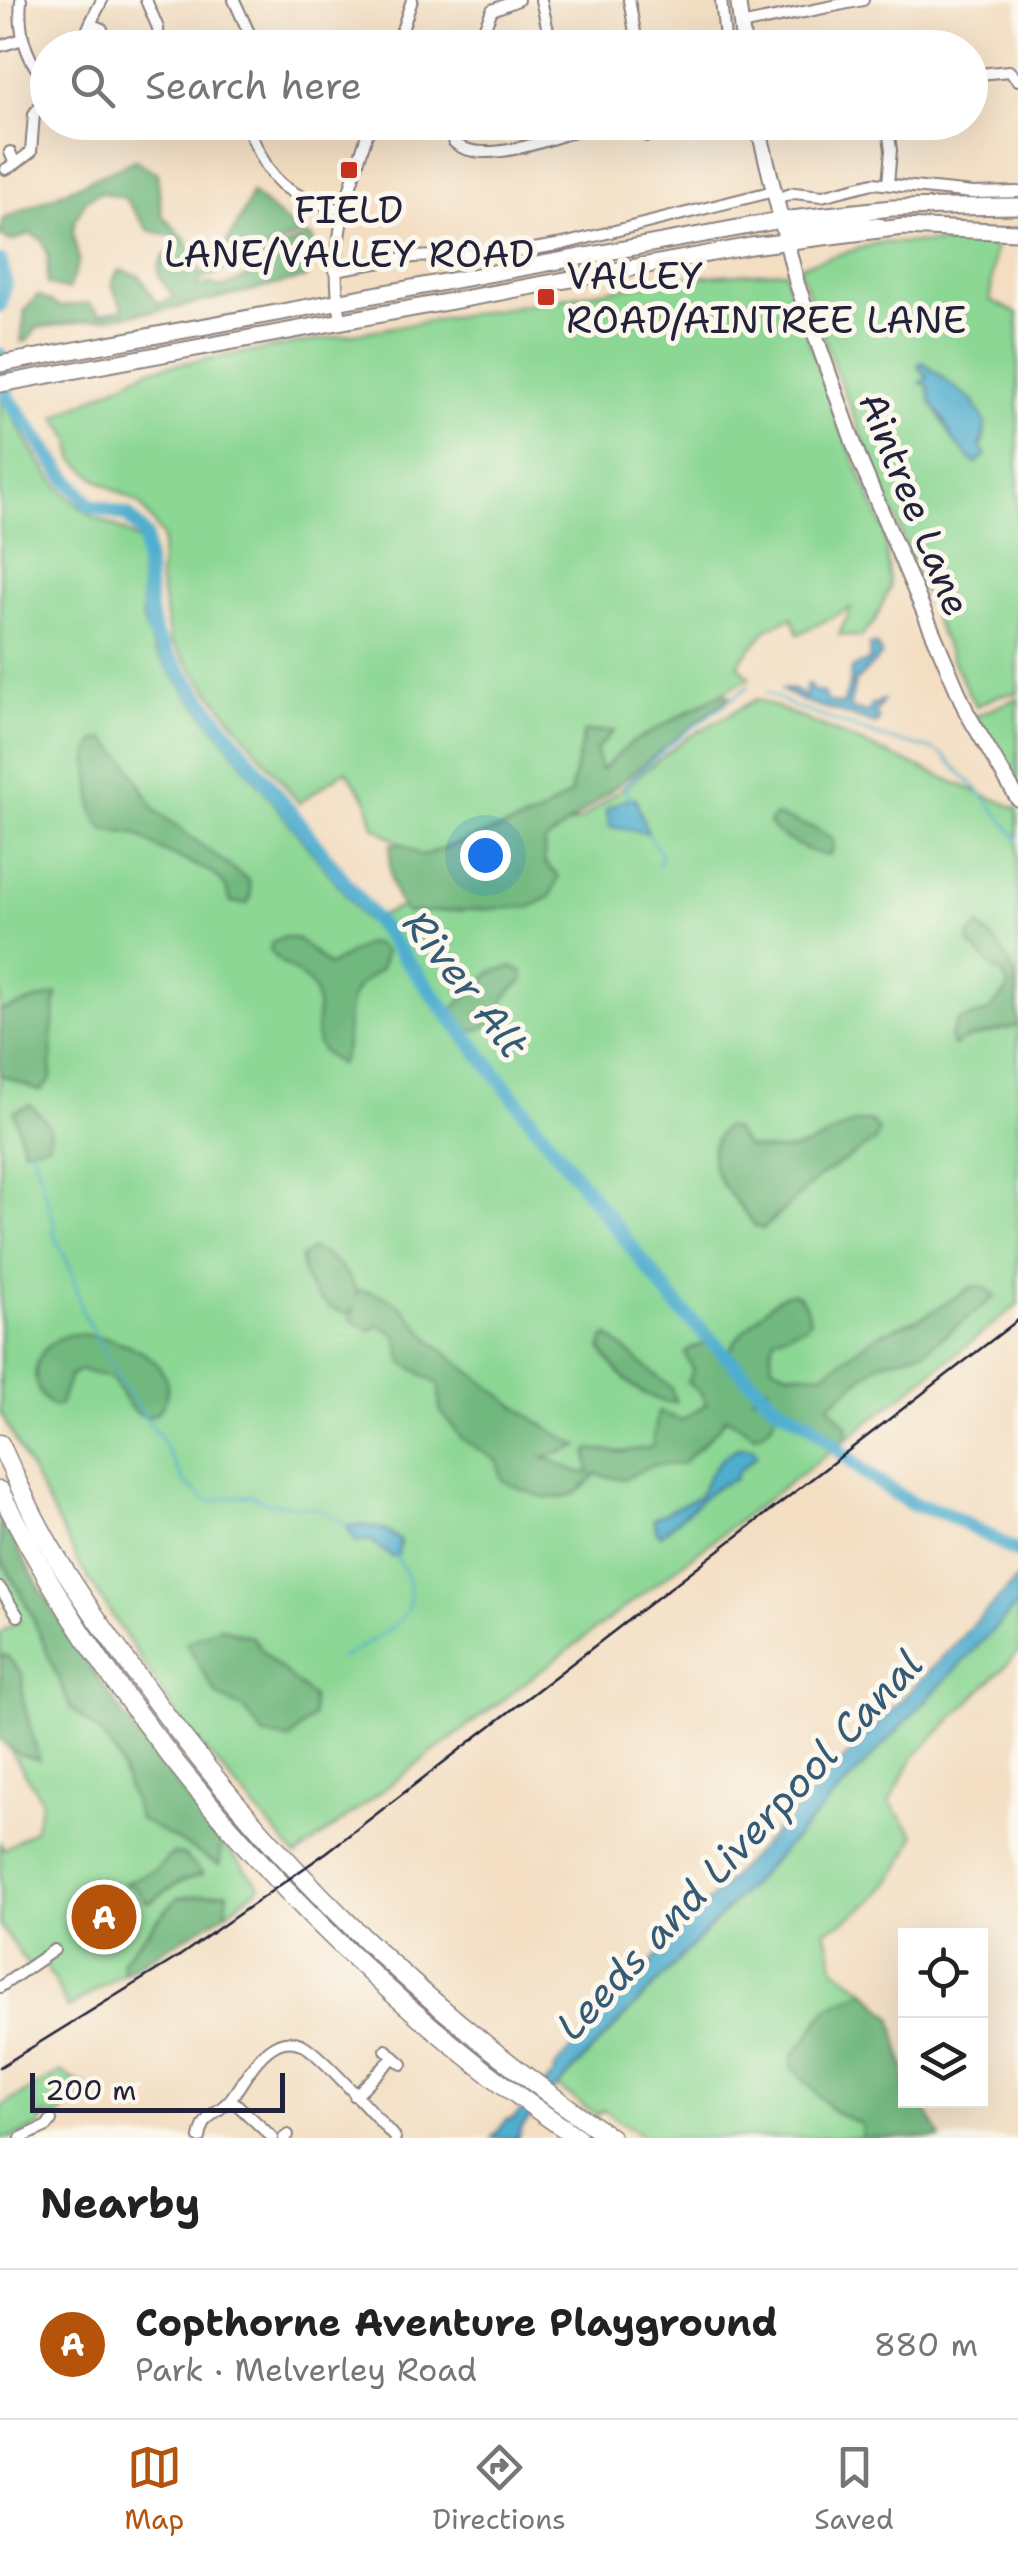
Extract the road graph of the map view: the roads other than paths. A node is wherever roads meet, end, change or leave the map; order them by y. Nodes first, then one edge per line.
1 (21, 0) edge
2 (102, 0) edge
3 (146, 0) edge
4 (234, 0) edge
5 (412, 0) edge
6 (518, 0) edge
7 (542, 0) edge
8 (628, 0) edge
9 (721, 0) edge
10 (738, 0) edge
11 (855, 1) edge
12 (740, 25) junction
13 (102, 29) dead end
14 (158, 30) edge
15 (248, 30) edge
16 (402, 30) edge
17 (484, 30) edge
18 (548, 30) edge
19 (634, 30) edge
20 (724, 30) edge
21 (741, 30) edge
22 (23, 39) junction
23 (0, 46) edge
24 (30, 57) edge
25 (988, 73) edge
26 (1018, 80) edge
27 (32, 140) edge
28 (253, 140) edge
29 (366, 140) edge
30 (453, 140) edge
31 (541, 140) edge
32 (761, 140) edge
33 (890, 140) edge
34 (10, 152) dead end
35 (888, 184) junction
36 (1018, 192) edge
37 (775, 195) junction
38 (1018, 206) edge
39 (344, 211) junction
40 (781, 220) junction
41 (902, 227) junction
42 (1018, 232) edge
43 (786, 241) junction
44 (334, 270) junction
45 (338, 301) junction
46 (341, 320) junction
47 (0, 364) edge
48 (0, 384) edge
49 (1018, 800) edge
50 (0, 1444) edge
51 (0, 1492) edge
52 (0, 1588) edge
53 (18, 1616) dead end
54 (54, 1950) dead end
55 (0, 1987) edge
56 (394, 2057) dead end
57 (355, 2096) junction
58 (231, 2099) junction
59 (51, 2120) dead end
60 (21, 2138) edge
61 (200, 2138) edge
62 (273, 2138) edge
63 (395, 2138) edge
64 (578, 2138) edge
65 (611, 2138) edge

1 - 22 street
2 - 13 street
3 - 14 street
4 - 15 street
5 - 16 street
6 - 17 street
7 - 18 street
8 - 19 street
9 - 20 street
10 - 12 main road
11 - 12 street
12 - 21 main road
22 - 23 street
22 - 24 street
25 - 26 street
27 - 34 street
28 - 39 street
29 - 39 street
30 - 31 street
32 - 37 main road, Aintree Lane
33 - 35 street
35 - 36 street
35 - 37 street
37 - 40 main road, Aintree Lane
37 - 44 street
38 - 40 main road
39 - 44 street
40 - 41 main road
40 - 43 main road, Aintree Lane
40 - 45 main road
41 - 42 main road
41 - 43 main road
43 - 46 main road
43 - 49 main road, Aintree Lane
44 - 45 street
45 - 46 street
45 - 47 main road
46 - 48 main road
50 - 65 highway
51 - 64 highway
52 - 53 street
54 - 55 street
56 - 57 street
57 - 58 street
57 - 63 street
58 - 61 street
58 - 62 street
59 - 60 street

